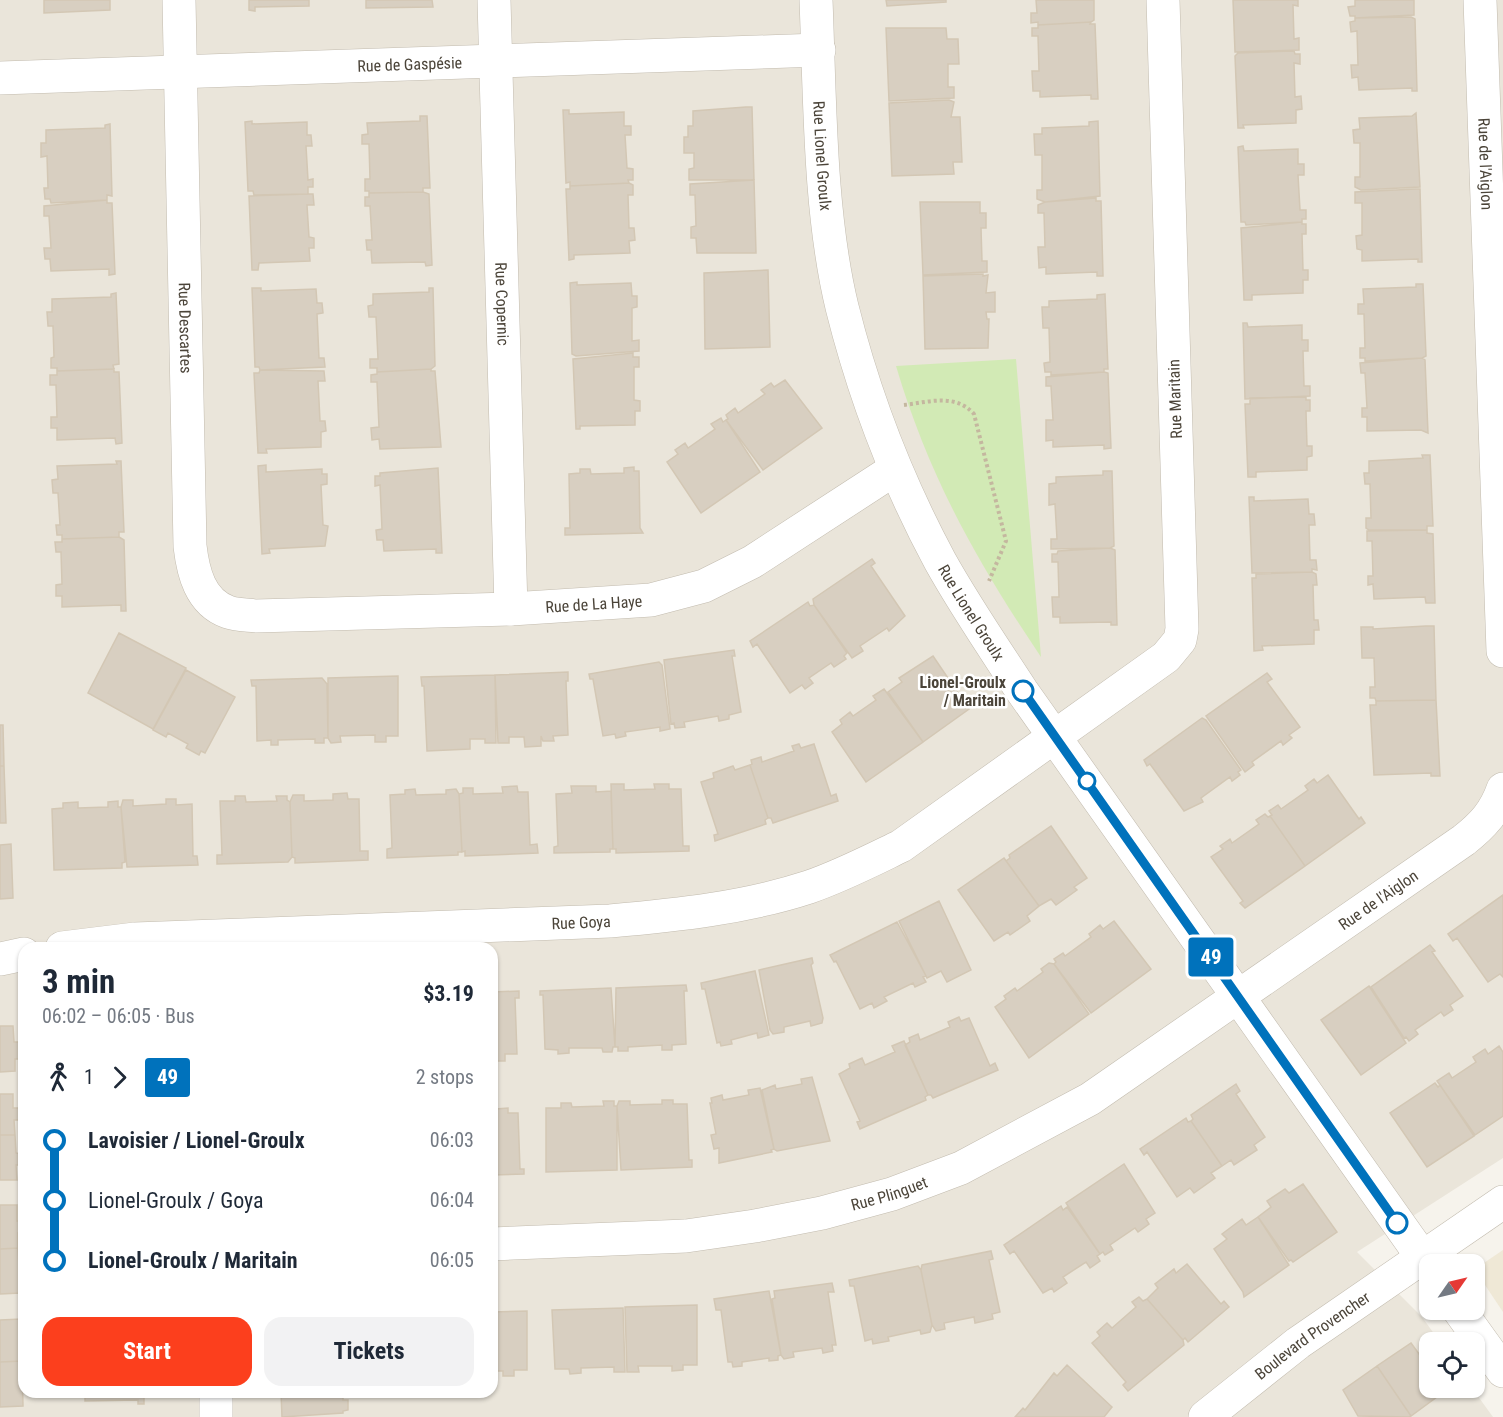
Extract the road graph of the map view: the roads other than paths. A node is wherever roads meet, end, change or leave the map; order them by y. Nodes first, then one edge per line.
1 (179, 0) edge
2 (494, 0) edge
3 (816, 0) edge
4 (1163, 0) edge
5 (1480, 0) edge
6 (819, 50) junction
7 (496, 61) junction
8 (181, 71) junction
9 (0, 78) edge
10 (1497, 301) edge
11 (895, 469) junction
12 (511, 609) junction
13 (256, 616) joint
14 (1503, 651) edge
15 (1054, 735) junction
16 (1503, 789) edge
17 (111, 942) edge
18 (206, 942) edge
19 (18, 955) edge
20 (0, 958) edge
21 (1238, 995) junction
22 (1503, 1202) edge
23 (498, 1244) edge
24 (1419, 1254) edge
25 (1437, 1254) edge
26 (1419, 1267) edge
27 (1466, 1320) edge
28 (1503, 1371) edge
29 (216, 1398) edge
30 (216, 1417) edge
31 (1205, 1417) edge

1 - 8 street, Rue Descartes
2 - 7 street, Rue Copernic
3 - 6 street, Rue Lionel Groulx
4 - 15 street, Rue Maritain
5 - 10 street, Rue de l'Aiglon
6 - 7 street, Rue de Gaspésie
6 - 11 street, Rue Lionel Groulx
7 - 8 street, Rue de Gaspésie
7 - 12 street, Rue Copernic
8 - 9 street, Rue de Gaspésie
8 - 13 street, Rue Descartes
10 - 14 street, Rue de l'Aiglon
11 - 12 street, Rue de La Haye
11 - 15 street, Rue Lionel Groulx
12 - 13 street, Rue de La Haye
15 - 18 street, Rue Goya
15 - 21 street, Rue Lionel Groulx
16 - 21 street, Rue de l'Aiglon
17 - 18 street, Rue Goya
19 - 20 street
21 - 23 street, Rue Plinguet
21 - 24 street, Rue Lionel Groulx
22 - 25 street, Boulevard Provencher
26 - 31 street, Boulevard Provencher
27 - 28 street
29 - 30 street

